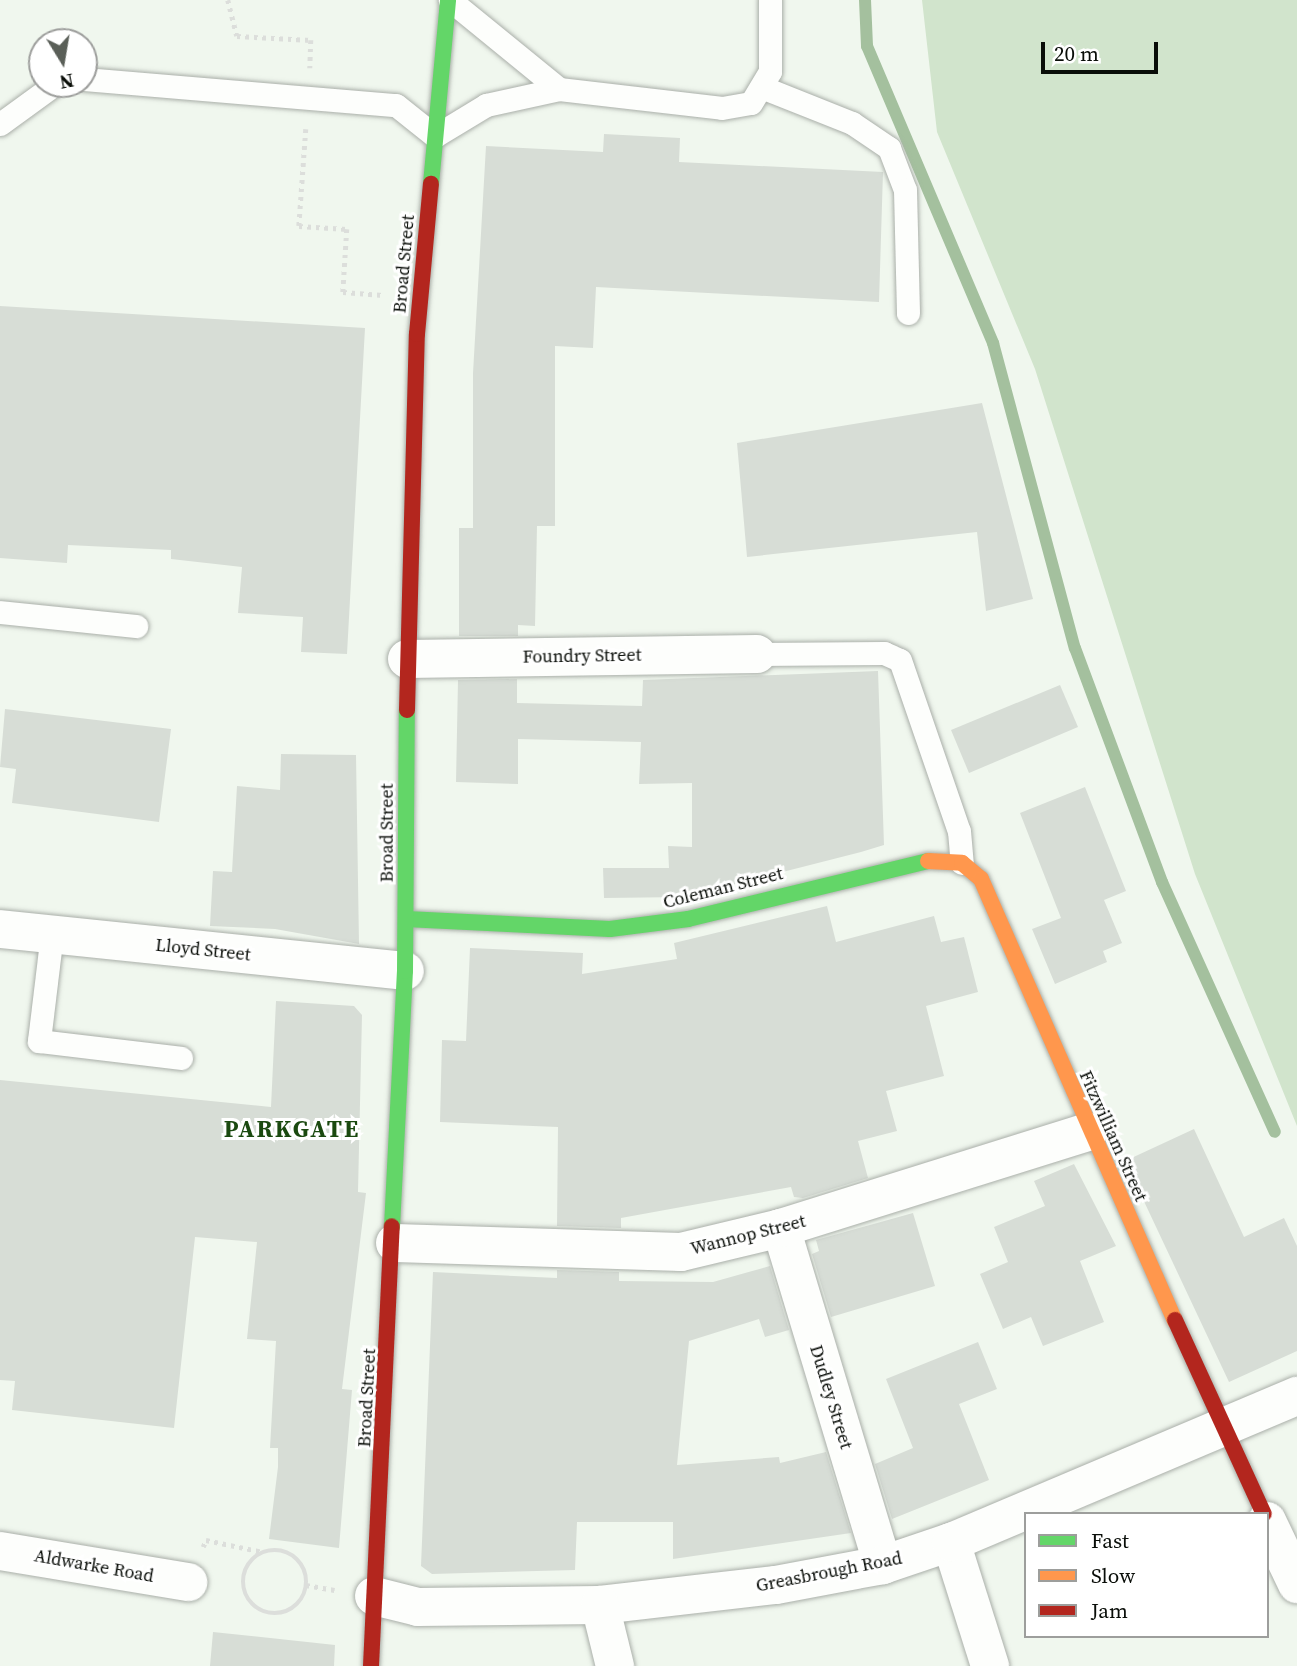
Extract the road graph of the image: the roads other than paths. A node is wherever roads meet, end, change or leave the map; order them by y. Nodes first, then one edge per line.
1 (449, 0) edge
2 (771, 0) edge
3 (98, 80) edge
4 (764, 88) junction
5 (559, 89) junction
6 (36, 98) edge
7 (0, 124) edge
8 (435, 136) junction
9 (908, 313) dead end
10 (0, 612) edge
11 (136, 626) dead end
12 (757, 654) joint
13 (407, 659) junction
14 (962, 863) junction
15 (406, 919) junction
16 (0, 929) edge
17 (52, 933) junction
18 (405, 971) junction
19 (181, 1058) dead end
20 (1088, 1132) junction
21 (781, 1228) junction
22 (395, 1243) junction
23 (1297, 1396) edge
24 (1225, 1429) junction
25 (1263, 1512) edge
26 (1269, 1525) edge
27 (951, 1542) junction
28 (0, 1551) edge
29 (883, 1565) junction
30 (188, 1582) dead end
31 (1297, 1584) edge
32 (374, 1596) junction
33 (600, 1605) junction
34 (371, 1666) edge
35 (615, 1666) edge
36 (990, 1666) edge

1 - 5 lane
1 - 8 main road, Broad Street
2 - 4 lane
3 - 8 lane
4 - 5 lane
4 - 9 lane
5 - 8 lane
6 - 7 lane
8 - 13 main road, Broad Street
10 - 11 lane
12 - 13 street, Foundry Street
12 - 14 lane
13 - 15 main road, Broad Street
14 - 15 main road, Coleman Street
14 - 20 main road, Fitzwilliam Street
15 - 18 main road, Broad Street
16 - 17 street, Lloyd Street
17 - 18 street, Lloyd Street
17 - 19 lane
18 - 22 main road, Broad Street
20 - 21 street, Wannop Street
20 - 24 main road, Fitzwilliam Street
21 - 22 street, Wannop Street
21 - 29 street, Dudley Street
22 - 32 main road, Broad Street
23 - 24 street, Greasbrough Road
24 - 25 main road, Fitzwilliam Street
24 - 27 street, Greasbrough Road
26 - 31 street
27 - 29 street, Greasbrough Road
27 - 36 street
28 - 30 street, Aldwarke Road
29 - 33 street, Greasbrough Road
32 - 33 street, Greasbrough Road
32 - 34 main road, Broad Street
33 - 35 street

